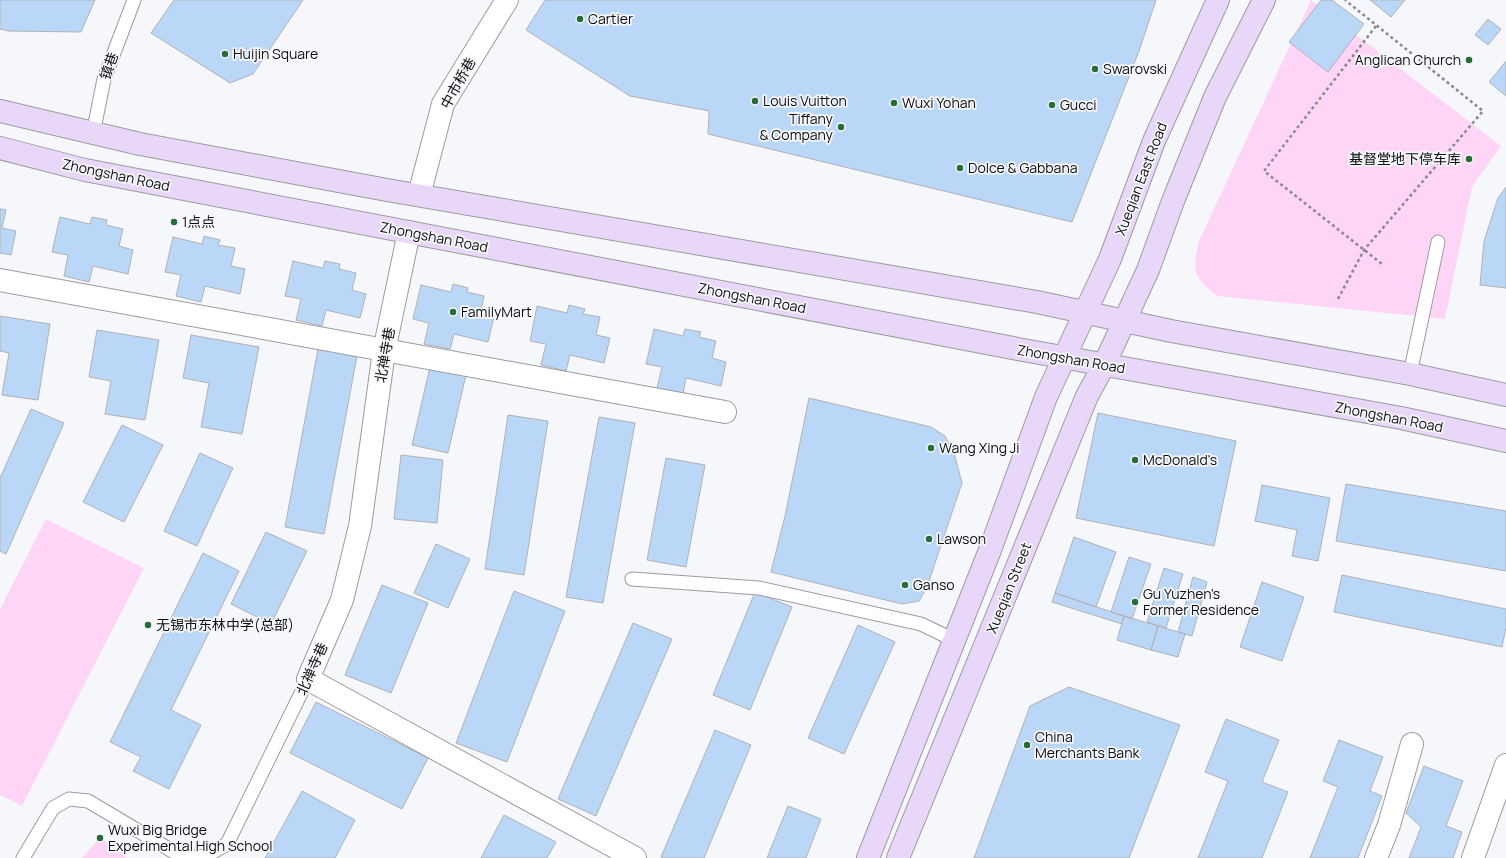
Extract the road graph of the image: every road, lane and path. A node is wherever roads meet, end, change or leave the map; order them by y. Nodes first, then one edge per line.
1 (134, 0) edge
2 (507, 0) edge
3 (1218, 0) edge
4 (1264, 0) edge
5 (1345, 0) edge
6 (1376, 26) junction
7 (0, 111) edge
8 (93, 134) junction
9 (0, 148) edge
10 (419, 195) junction
11 (409, 232) junction
12 (1438, 242) dead end
13 (1364, 250) junction
14 (1382, 264) dead end
15 (0, 280) edge
16 (1338, 299) dead end
17 (1084, 313) junction
18 (1124, 321) junction
19 (384, 351) junction
20 (1063, 357) junction
21 (1104, 365) junction
22 (1410, 374) junction
23 (1506, 395) edge
24 (725, 412) dead end
25 (1506, 441) edge
26 (632, 579) dead end
27 (954, 640) junction
28 (308, 679) junction
29 (1412, 744) dead end
30 (1506, 765) edge
31 (23, 858) edge
32 (635, 858) edge
33 (868, 858) edge
34 (898, 858) edge
35 (1376, 858) edge
36 (1473, 858) edge

1 - 8 lane, 镇巷
2 - 10 street, 中市桥巷
3 - 17 main road, Xueqian East Road
4 - 18 main road
5 - 6 path
6 - 13 path
6 - 13 path
7 - 8 main road
8 - 10 main road
9 - 11 main road, Zhongshan Road
10 - 17 main road
11 - 19 street, 北禅寺巷
11 - 20 main road, Zhongshan Road
12 - 22 lane
13 - 14 path
13 - 16 path
15 - 19 street
17 - 18 main road
17 - 20 main road, Xueqian East Road
18 - 21 main road, Xueqian Street
18 - 22 main road
19 - 24 street
19 - 28 street, 北禅寺巷
20 - 21 main road, Zhongshan Road
20 - 27 main road
21 - 25 main road, Zhongshan Road
21 - 34 main road, Xueqian Street
22 - 23 main road
26 - 27 lane
27 - 33 main road
28 - 31 lane, 北禅寺巷
28 - 32 street
29 - 35 street
30 - 36 street

